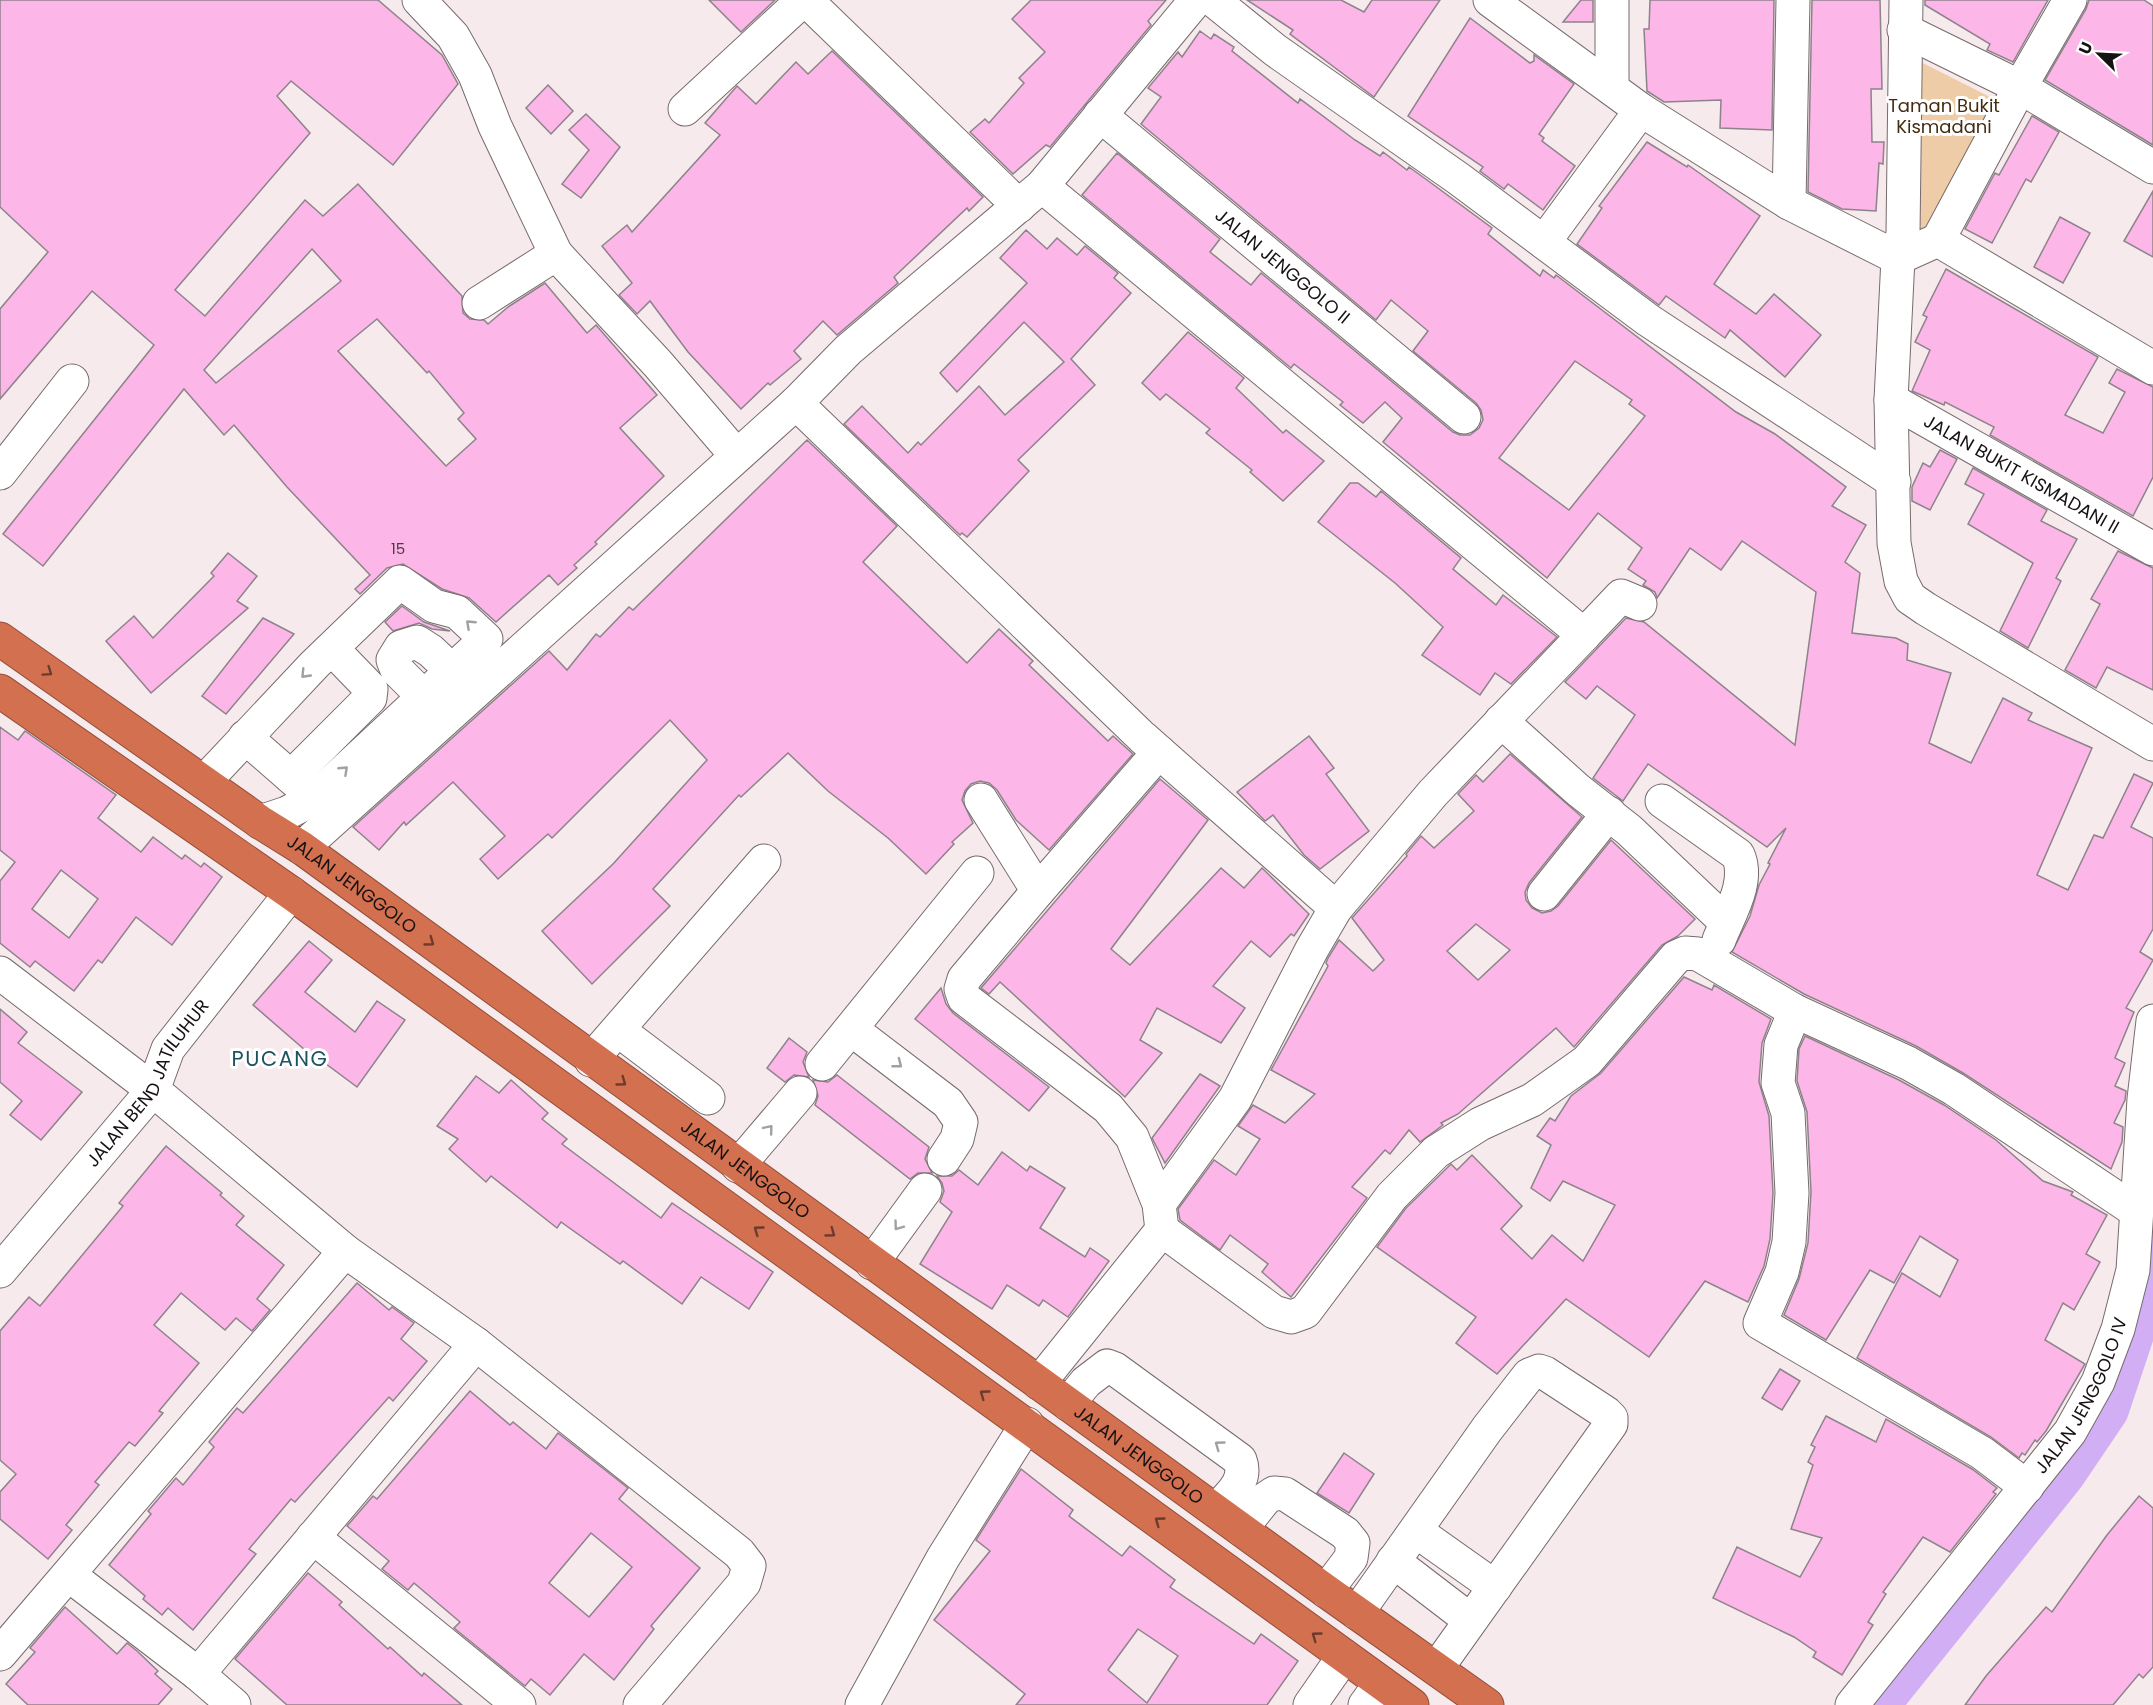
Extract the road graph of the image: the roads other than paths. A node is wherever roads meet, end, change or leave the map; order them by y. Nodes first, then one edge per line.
1 (419, 0) edge
2 (804, 0) edge
3 (1196, 0) edge
4 (1213, 0) edge
5 (1490, 0) edge
6 (1612, 0) edge
7 (1793, 0) edge
8 (2070, 0) edge
9 (1905, 15) edge
10 (1612, 87) junction
11 (2020, 87) junction
12 (685, 109) dead end
13 (1641, 110) junction
14 (1100, 115) junction
15 (2153, 167) edge
16 (1031, 196) junction
17 (1789, 203) junction
18 (1938, 240) junction
19 (1544, 242) junction
20 (556, 254) junction
21 (1898, 258) junction
22 (479, 303) dead end
23 (2153, 368) edge
24 (72, 381) dead end
25 (1891, 400) junction
26 (796, 403) junction
27 (1464, 417) dead end
28 (736, 455) junction
29 (0, 473) edge
30 (1894, 482) junction
31 (2153, 549) edge
32 (1640, 604) dead end
33 (1584, 635) junction
34 (0, 639) edge
35 (328, 652) junction
36 (451, 670) junction
37 (0, 691) edge
38 (423, 696) junction
39 (1501, 721) junction
40 (245, 737) junction
41 (2153, 744) edge
42 (1159, 752) junction
43 (204, 782) junction
44 (303, 788) junction
45 (981, 800) dead end
46 (1662, 801) dead end
47 (1609, 813) junction
48 (260, 822) junction
49 (302, 848) junction
50 (764, 861) dead end
51 (977, 873) dead end
52 (1038, 891) junction
53 (291, 893) junction
54 (1544, 894) dead end
55 (1336, 908) junction
56 (1726, 922) junction
57 (1711, 961) junction
58 (0, 973) edge
59 (1795, 1011) junction
60 (2153, 1021) edge
61 (852, 1029) junction
62 (618, 1030) junction
63 (591, 1060) junction
64 (822, 1064) dead end
65 (153, 1090) junction
66 (800, 1093) dead end
67 (708, 1098) dead end
68 (944, 1159) dead end
69 (738, 1166) junction
70 (925, 1190) dead end
71 (2136, 1211) junction
72 (1161, 1217) junction
73 (345, 1251) junction
74 (872, 1263) junction
75 (0, 1270) edge
76 (476, 1344) junction
77 (1040, 1383) junction
78 (1068, 1404) junction
79 (1026, 1424) junction
80 (2027, 1487) junction
81 (1229, 1520) junction
82 (1416, 1531) junction
83 (313, 1537) junction
84 (1394, 1561) junction
85 (69, 1575) junction
86 (1495, 1587) junction
87 (1326, 1591) junction
88 (1357, 1613) junction
89 (1470, 1620) junction
90 (0, 1654) edge
91 (1344, 1656) junction
92 (1437, 1668) junction
93 (198, 1674) junction
94 (1373, 1694) edge
95 (234, 1705) edge
96 (519, 1705) edge
97 (640, 1705) edge
98 (862, 1705) edge
99 (1310, 1705) edge
100 (1412, 1705) edge
101 (1487, 1705) edge
102 (1852, 1705) edge

1 - 20 street
2 - 12 street
2 - 16 street
3 - 14 street
4 - 19 street
5 - 10 street
6 - 10 street
7 - 17 street
8 - 11 street
9 - 11 street
9 - 21 street
10 - 13 street
11 - 15 street
11 - 18 street
13 - 17 street
13 - 19 street
14 - 16 street
14 - 27 street, JALAN JENGGOLO II
16 - 26 street
16 - 33 street
17 - 21 street
18 - 21 street
18 - 23 street
19 - 30 street
20 - 22 street
20 - 28 street
21 - 25 street
24 - 29 street
25 - 30 street
25 - 31 street, JALAN BUKIT KISMADANI II
26 - 28 street
26 - 42 street
28 - 49 street
30 - 41 street
32 - 33 street
33 - 39 street
34 -> 43 highway, JALAN JENGGOLO
36 -> 35 street
35 -> 40 street
35 - 44 street
36 - 38 street
36 - 38 street
37 - 53 highway
44 -> 38 street
39 - 47 street
39 - 55 street
40 - 43 street
40 - 44 street
42 - 52 street
42 - 55 street
43 - 48 highway, JALAN JENGGOLO
44 - 48 street
45 - 52 street
46 - 56 street
47 - 54 street
47 - 56 street
48 - 49 highway, JALAN JENGGOLO
49 -> 63 highway, JALAN JENGGOLO
50 - 62 street
51 - 61 street
52 - 72 street
53 - 65 street, JALAN BEND JATILUHUR
79 -> 53 highway
55 - 72 street
56 - 57 street
57 - 59 street
57 - 72 street
58 - 65 street
59 - 71 street
59 - 80 street
60 - 71 street, JALAN JENGGOLO IV
61 - 64 street
61 -> 68 street
62 - 63 street
62 - 67 street
63 -> 69 highway, JALAN JENGGOLO
65 - 73 street
65 - 75 street, JALAN BEND JATILUHUR
69 -> 66 street
69 -> 74 highway, JALAN JENGGOLO
70 -> 74 street
71 - 80 street, JALAN JENGGOLO IV
72 - 77 street
73 - 76 street
73 - 85 street
74 - 77 highway, JALAN JENGGOLO
76 - 83 street
76 - 97 street
77 - 78 highway, JALAN JENGGOLO
78 - 81 highway, JALAN JENGGOLO
81 -> 78 street
91 -> 79 highway
79 - 98 street
80 - 102 street, JALAN JENGGOLO IV
81 - 87 highway, JALAN JENGGOLO
81 - 87 street
82 - 84 street
82 - 86 street
82 - 86 street
83 - 93 street
83 - 96 street
84 - 88 street
84 - 89 street
85 - 90 street
85 - 93 street
86 - 89 street
87 - 88 highway, JALAN JENGGOLO
88 - 92 highway, JALAN JENGGOLO
89 - 92 street
91 - 94 highway
91 - 99 street
92 - 101 highway, JALAN JENGGOLO
93 - 95 street
94 - 100 highway

